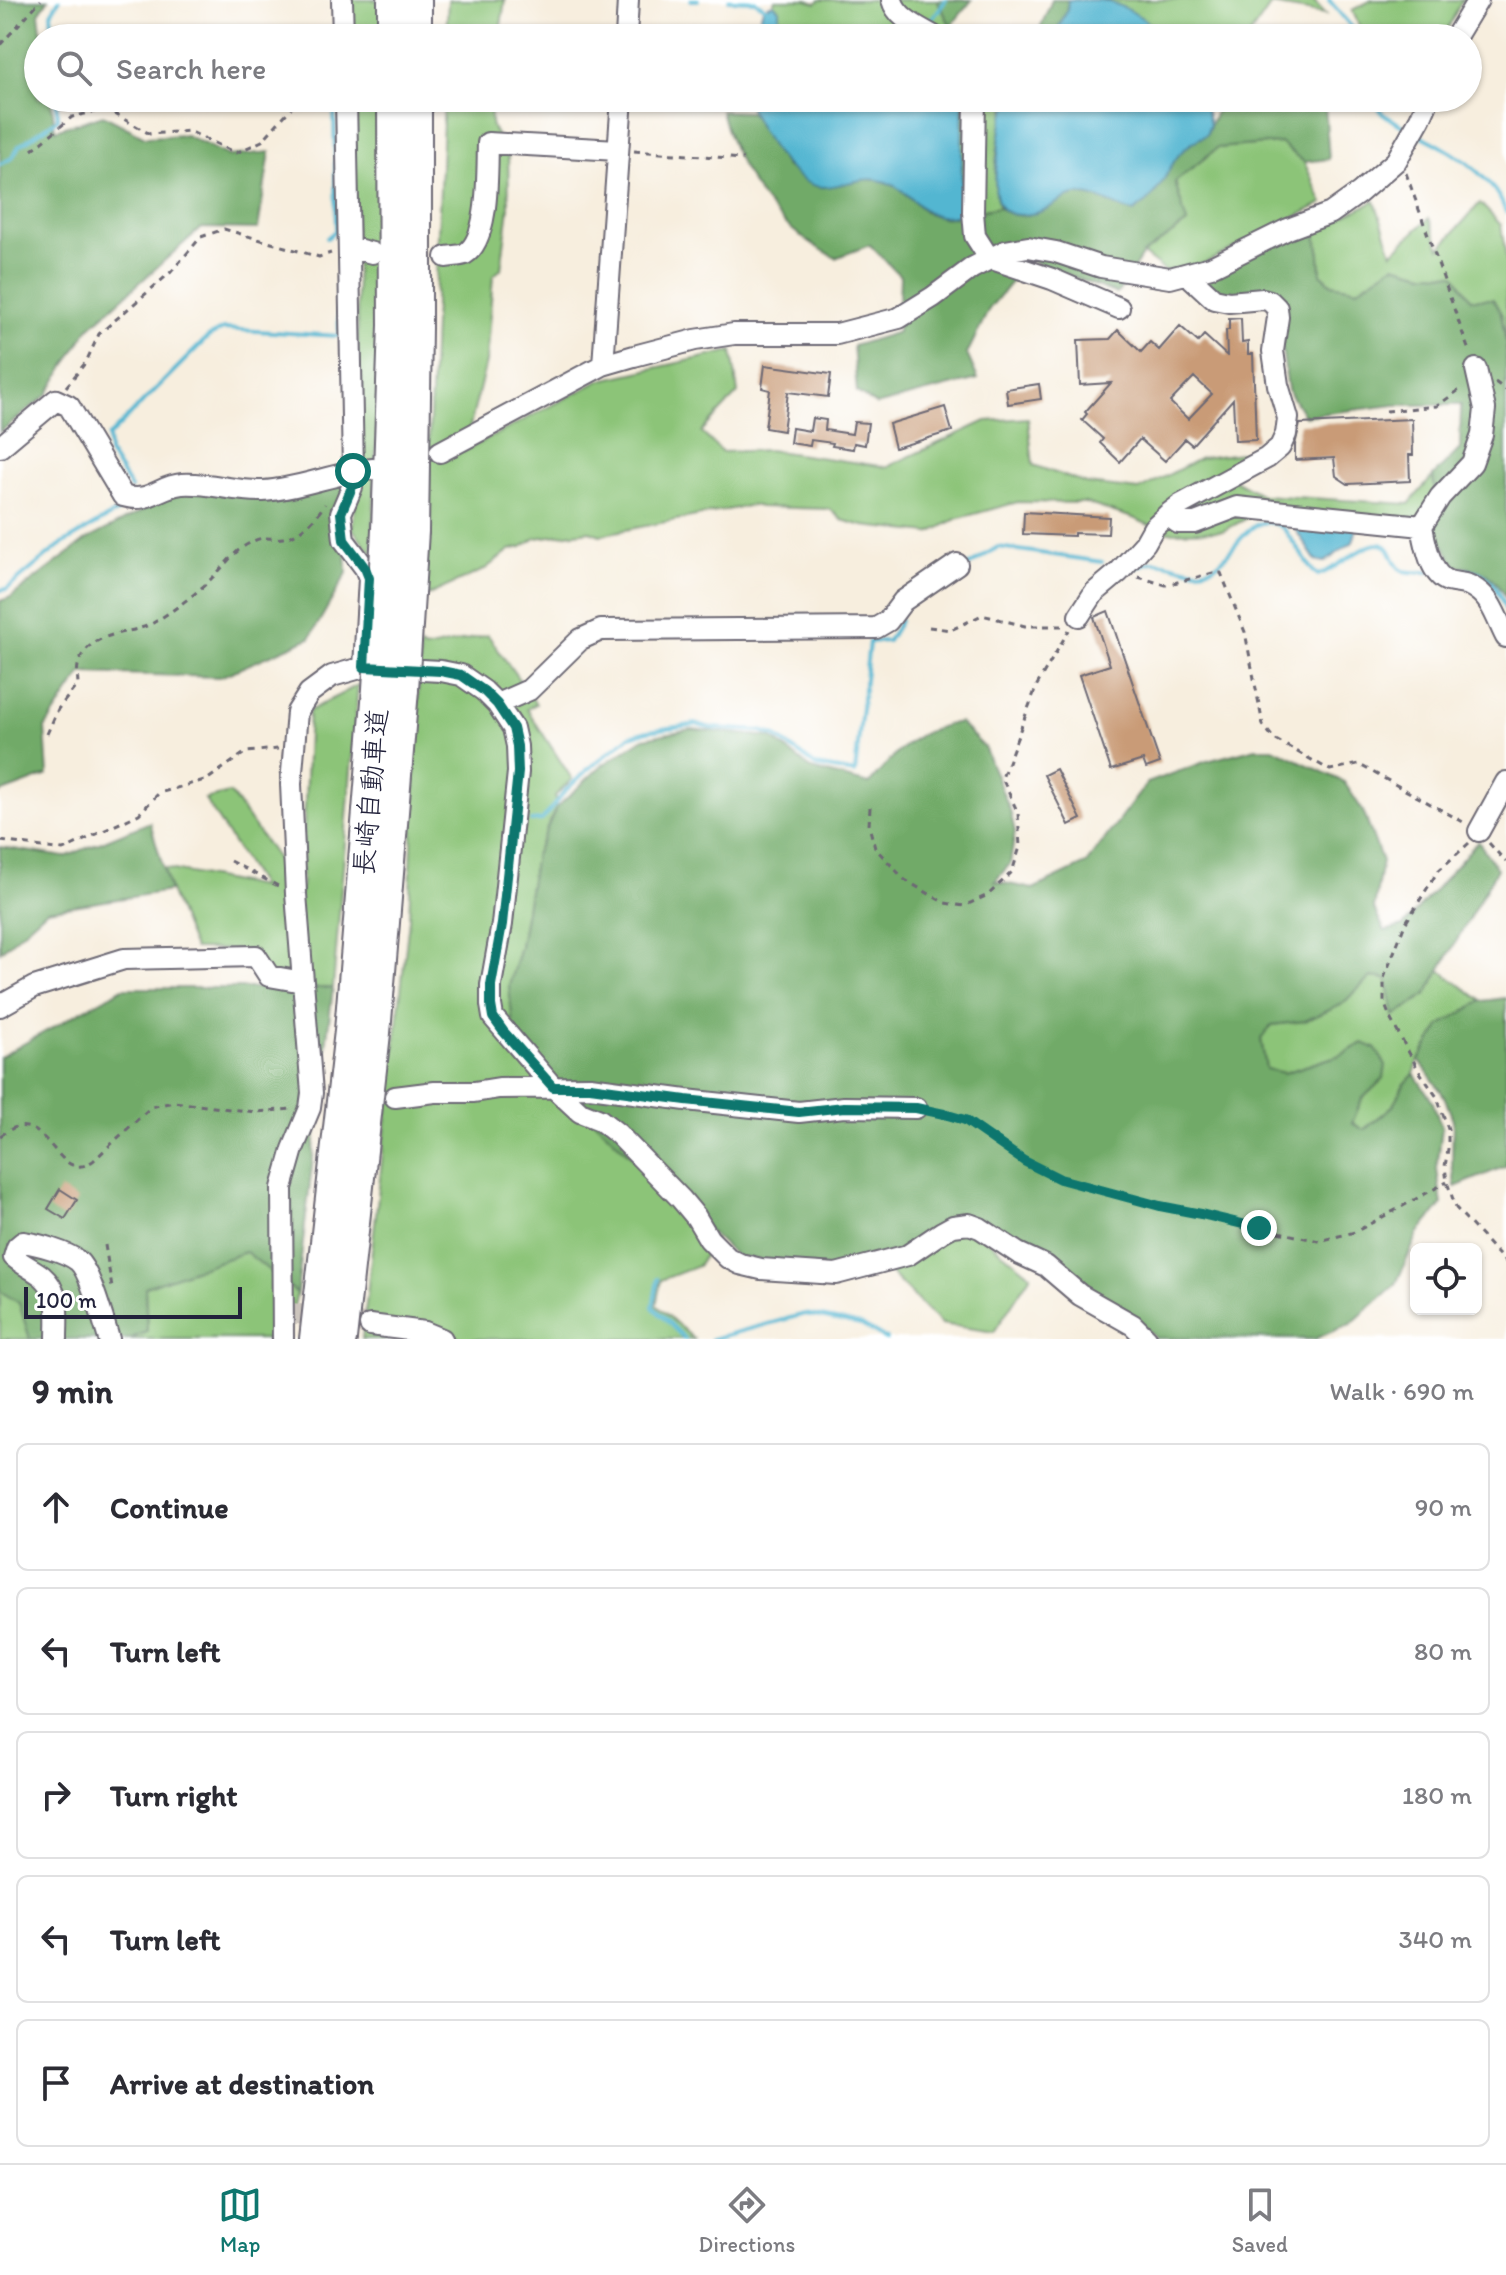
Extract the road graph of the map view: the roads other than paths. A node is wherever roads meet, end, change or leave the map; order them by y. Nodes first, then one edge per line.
1 (342, 0) edge
2 (393, 0) edge
3 (416, 0) edge
4 (628, 0) edge
5 (892, 0) edge
6 (1478, 0) edge
7 (343, 24) edge
8 (393, 24) edge
9 (416, 24) edge
10 (627, 24) edge
11 (915, 24) edge
12 (1463, 24) edge
13 (346, 112) edge
14 (393, 112) edge
15 (416, 112) edge
16 (621, 112) edge
17 (975, 112) edge
18 (1423, 112) edge
19 (618, 150) junction
20 (349, 247) junction
21 (372, 253) dead end
22 (446, 257) dead end
23 (989, 258) junction
24 (1188, 275) junction
25 (1119, 308) dead end
26 (603, 365) junction
27 (1476, 369) road end
28 (0, 447) edge
29 (440, 452) dead end
30 (363, 470) junction
31 (1167, 515) junction
32 (1422, 526) junction
33 (400, 531) junction
34 (957, 564) dead end
35 (1079, 616) dead end
36 (1506, 637) edge
37 (382, 681) junction
38 (497, 704) junction
39 (1506, 782) edge
40 (1479, 831) road end
41 (303, 982) junction
42 (0, 1006) edge
43 (553, 1087) junction
44 (395, 1097) dead end
45 (916, 1108) road end
46 (370, 1325) tunnel mouth
47 (57, 1339) edge
48 (109, 1339) edge
49 (283, 1339) edge
50 (315, 1339) edge
51 (341, 1339) edge
52 (442, 1339) edge
53 (1147, 1339) edge

1 - 7 street
2 - 8 highway
3 - 9 highway
4 - 10 street
5 - 11 street
6 - 12 street
13 - 20 street
14 - 33 highway, 長崎自動車道
15 - 33 highway, 長崎自動車道
16 - 19 street
17 - 23 street
18 - 24 street
19 - 22 street
19 - 26 street
20 - 21 street
20 - 30 street
23 - 24 street
23 - 25 street
23 - 26 street
24 - 31 street
26 - 29 street
27 - 32 street
28 - 30 street
30 - 37 street
31 - 32 street
31 - 35 street
32 - 36 street
33 - 37 highway, 長崎自動車道, bridge
34 - 38 street
37 - 38 street
37 - 41 street
37 - 50 highway, 長崎自動車道
37 - 51 highway, 長崎自動車道
38 - 43 street
39 - 40 street
41 - 42 street
41 - 49 street
43 - 44 street
43 - 45 street
43 - 53 street
46 - 52 street
47 - 48 street

